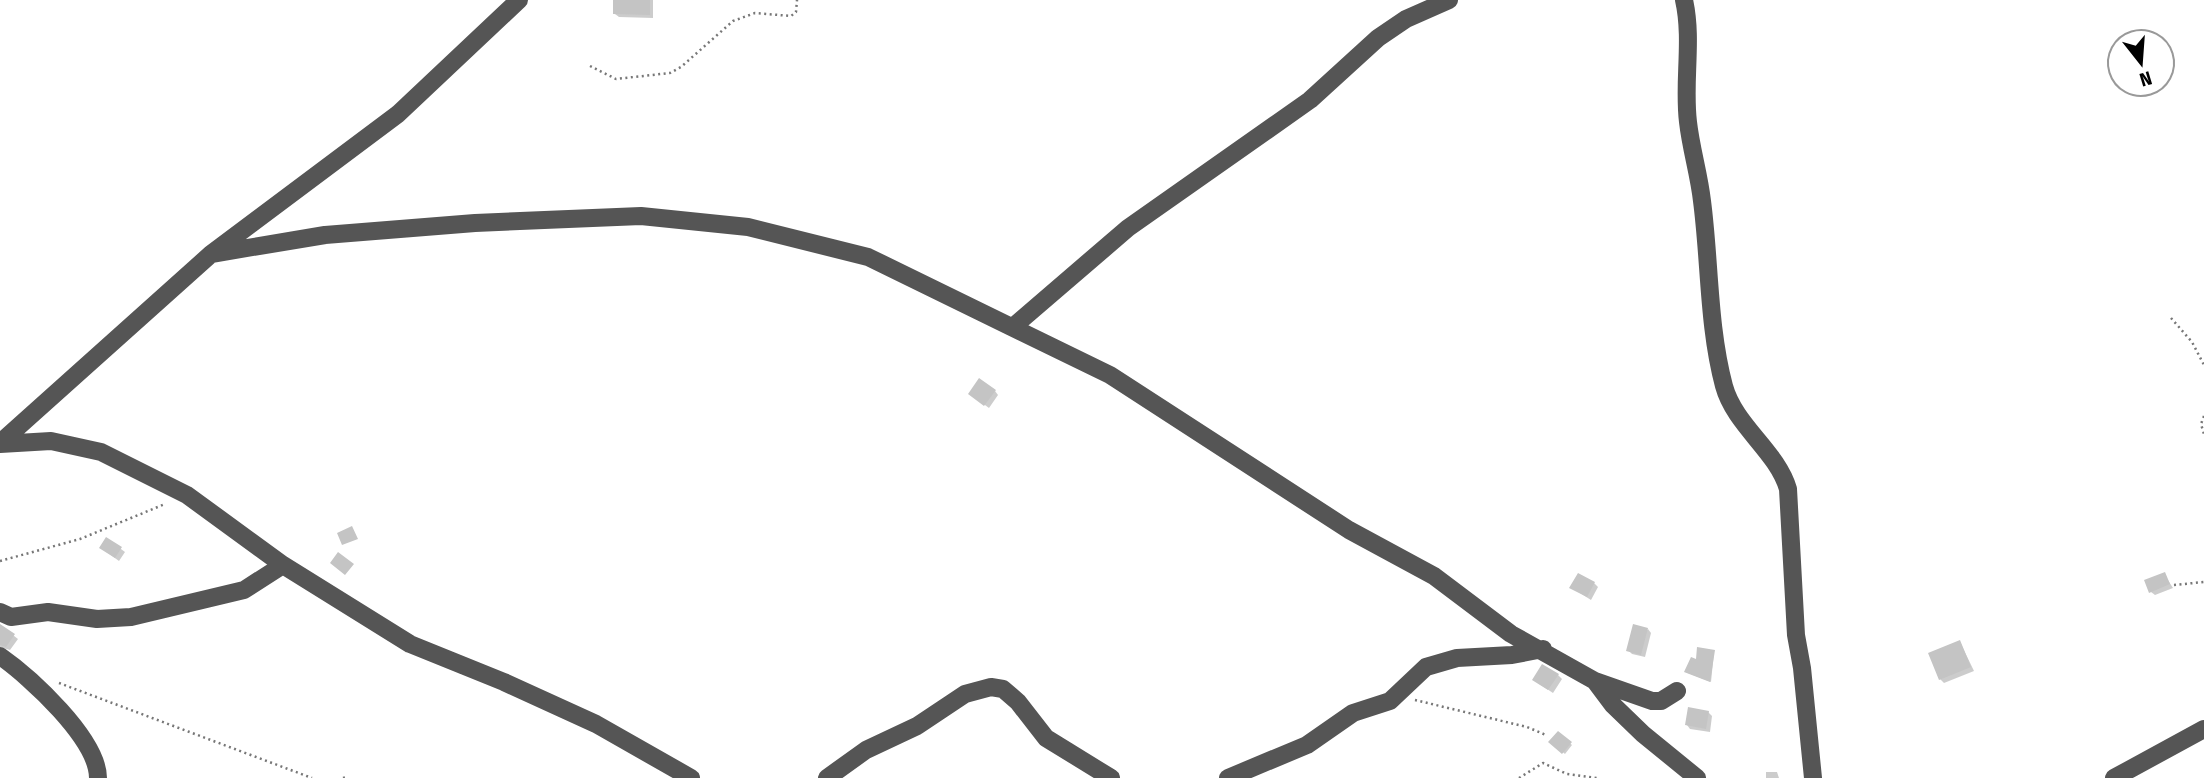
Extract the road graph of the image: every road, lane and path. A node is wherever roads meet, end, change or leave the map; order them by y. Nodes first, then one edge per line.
1 (519, 0) edge
2 (797, 0) edge
3 (1449, 0) edge
4 (1684, 0) edge
5 (590, 66) dead end
6 (211, 254) junction
7 (2171, 318) dead end
8 (1014, 326) junction
9 (2204, 366) edge
10 (2204, 416) edge
11 (2204, 434) edge
12 (0, 443) edge
13 (187, 495) junction
14 (0, 561) edge
15 (283, 565) junction
16 (2204, 582) edge
17 (2174, 585) dead end
18 (0, 612) edge
19 (1543, 649) junction
20 (0, 656) edge
21 (52, 681) dead end
22 (1595, 681) junction
23 (1677, 691) dead end
24 (1394, 698) junction
25 (2204, 729) edge
26 (1546, 735) dead end
27 (98, 778) edge
28 (312, 778) edge
29 (691, 778) edge
30 (827, 778) edge
31 (1111, 778) edge
32 (1228, 778) edge
33 (1519, 778) edge
34 (1597, 778) edge
35 (1697, 778) edge
36 (1813, 778) edge
37 (2114, 778) edge

1 - 6 street
2 - 5 path
3 - 8 street
4 - 36 street
6 - 8 street
6 - 12 street
7 - 9 path
8 - 19 street
10 - 11 path
12 - 13 street
13 - 14 path
13 - 15 street
15 - 18 street
15 - 29 street
16 - 17 path
19 - 22 street
19 - 24 street
20 - 27 street
21 - 28 path
22 - 23 street
22 - 35 street
24 - 26 path
24 - 32 street
25 - 37 street
30 - 31 street
33 - 34 path

